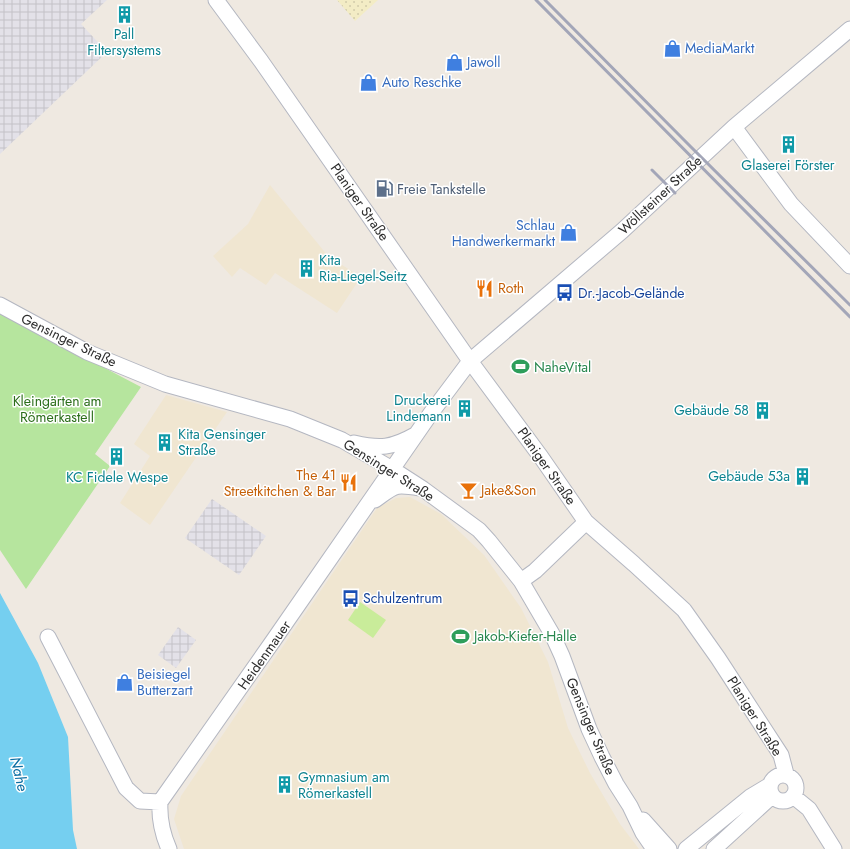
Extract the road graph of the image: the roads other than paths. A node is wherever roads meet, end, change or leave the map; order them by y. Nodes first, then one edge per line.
1 (216, 0) edge
2 (850, 29) edge
3 (734, 127) junction
4 (850, 266) edge
5 (0, 305) edge
6 (470, 361) junction
7 (453, 384) junction
8 (497, 397) junction
9 (417, 433) junction
10 (342, 440) junction
11 (392, 469) junction
12 (423, 488) junction
13 (366, 507) junction
14 (586, 522) junction
15 (521, 581) junction
16 (48, 637) dead end
17 (786, 774) junction
18 (771, 790) junction
19 (793, 796) junction
20 (160, 802) junction
21 (630, 806) junction
22 (716, 848) edge
23 (169, 849) edge
24 (654, 849) edge
25 (669, 849) edge
26 (686, 849) edge
27 (834, 849) edge

1 - 6 street, Planiger Straße
2 - 3 street, Wöllsteiner Straße
3 - 4 street
3 - 6 street, Wöllsteiner Straße
5 - 10 street, Gensinger Straße
6 - 7 street, Heidenmauer
6 - 8 street, Planiger Straße
7 - 8 street
7 - 9 street, Heidenmauer
8 - 14 street, Planiger Straße
9 - 10 street
9 - 11 street, Heidenmauer
10 - 11 street, Gensinger Straße
11 - 12 street, Gensinger Straße
11 - 13 street, Heidenmauer
12 - 13 street, Heidenmauer
12 - 15 street, Gensinger Straße
13 - 20 street, Heidenmauer
14 - 15 street
14 - 17 street, Planiger Straße
15 - 21 street, Gensinger Straße
16 - 20 street
17 - 18 street, Planiger Straße
17 - 19 street, Planiger Straße
18 - 19 street
18 - 22 street, Planiger Straße
18 - 26 street, Planiger Straße
19 - 27 street
20 - 23 street
21 - 24 street, Gensinger Straße
21 - 25 street, Gensinger Straße

